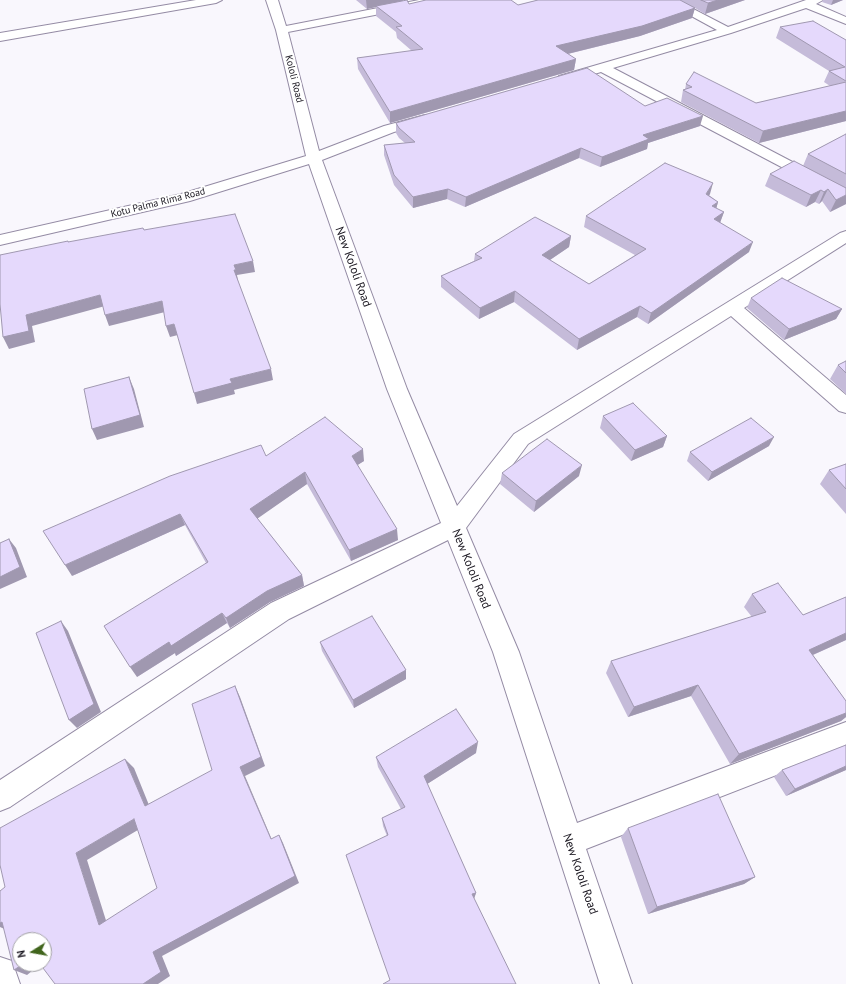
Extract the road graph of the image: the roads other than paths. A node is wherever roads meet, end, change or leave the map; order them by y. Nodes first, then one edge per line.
1 (216, 0) edge
2 (272, 0) edge
3 (436, 0) edge
4 (668, 0) edge
5 (812, 2) edge
6 (846, 21) edge
7 (282, 30) junction
8 (727, 31) junction
9 (0, 37) edge
10 (603, 68) junction
11 (549, 84) edge
12 (434, 116) edge
13 (314, 158) junction
14 (846, 196) edge
15 (846, 236) edge
16 (0, 240) edge
17 (732, 307) junction
18 (846, 406) edge
19 (454, 528) junction
20 (846, 735) edge
21 (0, 797) edge
22 (568, 841) junction
23 (0, 973) edge
24 (4, 984) edge
25 (616, 984) edge

1 - 9 street
2 - 7 street, Kololi Road
3 - 7 street
4 - 8 street
5 - 6 street
5 - 8 street
7 - 13 street, Kololi Road
8 - 10 street
10 - 11 street
10 - 14 street
12 - 13 street, Kotu Palma Rima Road
13 - 16 street, Kotu Palma Rima Road
13 - 19 street, New Kololi Road
15 - 17 street
17 - 18 street
17 - 19 street
19 - 21 street
19 - 22 street, New Kololi Road
20 - 22 street
22 - 25 street, New Kololi Road
23 - 24 street

